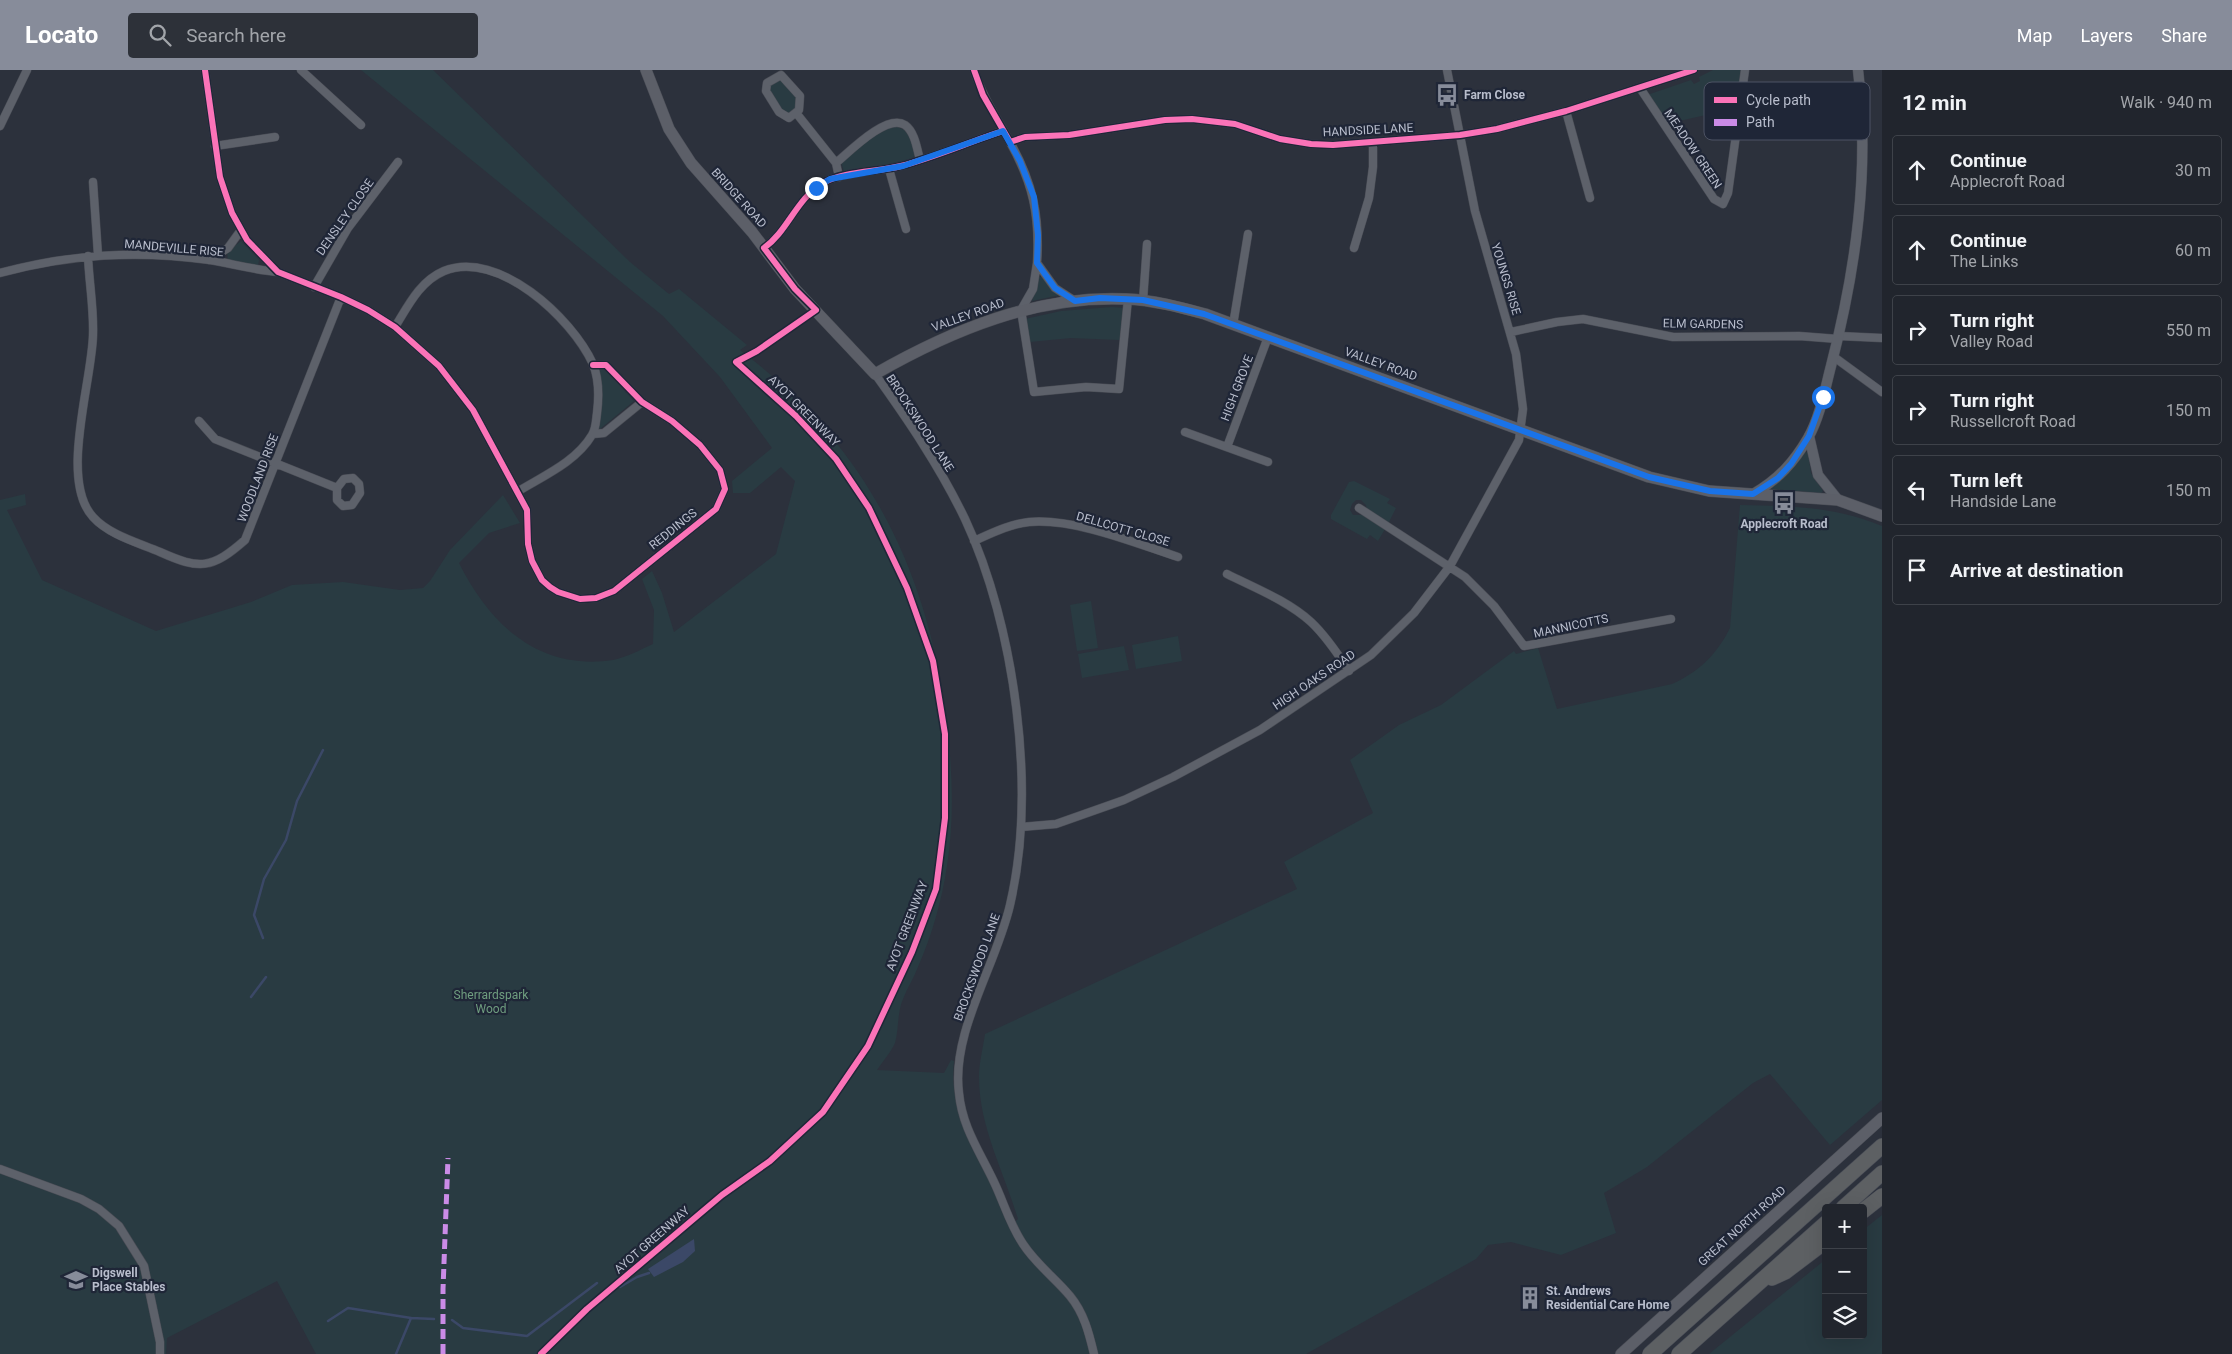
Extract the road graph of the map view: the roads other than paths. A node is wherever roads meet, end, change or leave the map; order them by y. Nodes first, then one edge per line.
1 (27, 70) edge
2 (205, 70) edge
3 (301, 70) edge
4 (646, 70) edge
5 (974, 70) edge
6 (1447, 70) edge
7 (1694, 70) edge
8 (1640, 88) junction
9 (1566, 111) junction
10 (797, 114) junction
11 (362, 125) dead end
12 (0, 126) edge
13 (1003, 131) junction
14 (1460, 135) junction
15 (275, 137) dead end
16 (1735, 140) edge
17 (1862, 140) edge
18 (1010, 142) junction
19 (1373, 142) junction
20 (215, 146) junction
21 (920, 160) junction
22 (398, 162) dead end
23 (836, 163) junction
24 (888, 169) junction
25 (839, 177) junction
26 (93, 182) dead end
27 (1590, 198) dead end
28 (906, 229) dead end
29 (241, 230) junction
30 (1248, 234) dead end
31 (1147, 244) dead end
32 (764, 248) junction
33 (1354, 248) dead end
34 (98, 255) junction
35 (88, 256) junction
36 (209, 260) junction
37 (1037, 263) junction
38 (278, 272) junction
39 (0, 273) edge
40 (314, 287) junction
41 (341, 296) junction
42 (1128, 299) junction
43 (1143, 300) junction
44 (1075, 301) junction
45 (1021, 310) junction
46 (1233, 325) junction
47 (395, 327) junction
48 (1510, 332) junction
49 (1268, 337) junction
50 (1838, 338) junction
51 (1882, 338) edge
52 (1834, 357) junction
53 (593, 365) junction
54 (874, 374) junction
55 (1882, 392) edge
56 (642, 402) junction
57 (198, 421) dead end
58 (1521, 431) junction
59 (1185, 432) dead end
60 (593, 434) junction
61 (1809, 436) junction
62 (1227, 447) junction
63 (1268, 462) dead end
64 (276, 463) junction
65 (337, 488) dead end
66 (517, 492) junction
67 (1753, 494) junction
68 (1838, 500) junction
69 (1359, 508) dead end
70 (1882, 516) edge
71 (974, 541) junction
72 (1178, 557) dead end
73 (1450, 566) junction
74 (1227, 574) dead end
75 (1671, 619) dead end
76 (1350, 671) junction
77 (1020, 827) junction
78 (1882, 1118) edge
79 (1882, 1146) edge
80 (0, 1169) edge
81 (1882, 1173) edge
82 (1882, 1196) edge
83 (1847, 1204) edge
84 (1867, 1208) edge
85 (1822, 1227) edge
86 (1822, 1244) edge
87 (1753, 1288) junction
88 (160, 1354) edge
89 (1094, 1354) edge
90 (1621, 1354) edge
91 (1650, 1354) edge
92 (1679, 1354) edge

1 - 12 street
2 - 20 street
3 - 11 street
4 - 32 main road, BRIDGE ROAD
5 - 13 street
6 - 14 street, YOUNGS RISE
7 - 8 street, HANDSIDE LANE
8 - 9 street, HANDSIDE LANE
8 - 16 street, MEADOW GREEN
9 - 14 street, HANDSIDE LANE
9 - 27 street
10 - 10 street
10 - 23 street
13 - 18 street
13 - 21 street
14 - 19 street, HANDSIDE LANE
14 - 48 street, YOUNGS RISE
15 - 20 street
17 - 50 street
18 - 19 street, HANDSIDE LANE
18 - 37 street
19 - 33 street
20 - 29 street
21 - 23 street
21 - 24 street
22 - 40 street, DENSLEY CLOSE
23 - 25 street
24 - 25 street
24 - 28 street
25 - 32 street
26 - 34 street
29 - 36 street
29 - 38 street
30 - 46 street
31 - 43 street
32 - 54 main road, BRIDGE ROAD
34 - 35 street, MANDEVILLE RISE
34 - 36 street, MANDEVILLE RISE
35 - 39 street, MANDEVILLE RISE
35 - 64 street, WOODLAND RISE
36 - 38 street, MANDEVILLE RISE
37 - 44 street
37 - 45 street
38 - 40 street, REDDINGS
40 - 41 street, REDDINGS
41 - 47 street, REDDINGS
41 - 64 street, WOODLAND RISE
42 - 43 main road, VALLEY ROAD
42 - 44 main road, VALLEY ROAD
42 - 45 street
43 - 46 main road, VALLEY ROAD
44 - 45 main road, VALLEY ROAD
45 - 54 main road, VALLEY ROAD
46 - 49 main road, VALLEY ROAD
47 - 53 street
47 - 66 street, REDDINGS
48 - 50 street, ELM GARDENS
48 - 58 street, YOUNGS RISE
49 - 58 main road, VALLEY ROAD
49 - 62 street, HIGH GROVE
50 - 51 street, ELM GARDENS
50 - 52 street
52 - 55 street
52 - 61 street
53 - 56 street, REDDINGS
53 - 60 street
54 - 71 street, BROCKSWOOD LANE
56 - 60 street
56 - 66 street, REDDINGS
57 - 64 street
58 - 67 main road, VALLEY ROAD
58 - 73 street, HIGH OAKS ROAD
59 - 62 street
60 - 66 street
61 - 67 street
61 - 68 street
62 - 63 street
64 - 65 street
67 - 68 main road, VALLEY ROAD
68 - 70 main road, VALLEY ROAD
69 - 73 street
71 - 72 street, DELLCOTT CLOSE
71 - 77 street, BROCKSWOOD LANE
73 - 75 street, MANNICOTTS
73 - 76 street, HIGH OAKS ROAD
74 - 76 street
76 - 77 street, HIGH OAKS ROAD
77 - 89 street, BROCKSWOOD LANE
78 - 90 main road, GREAT NORTH ROAD
79 - 91 highway
80 - 88 street
81 - 83 highway
82 - 84 highway
85 - 87 highway
86 - 87 highway
87 - 92 highway

